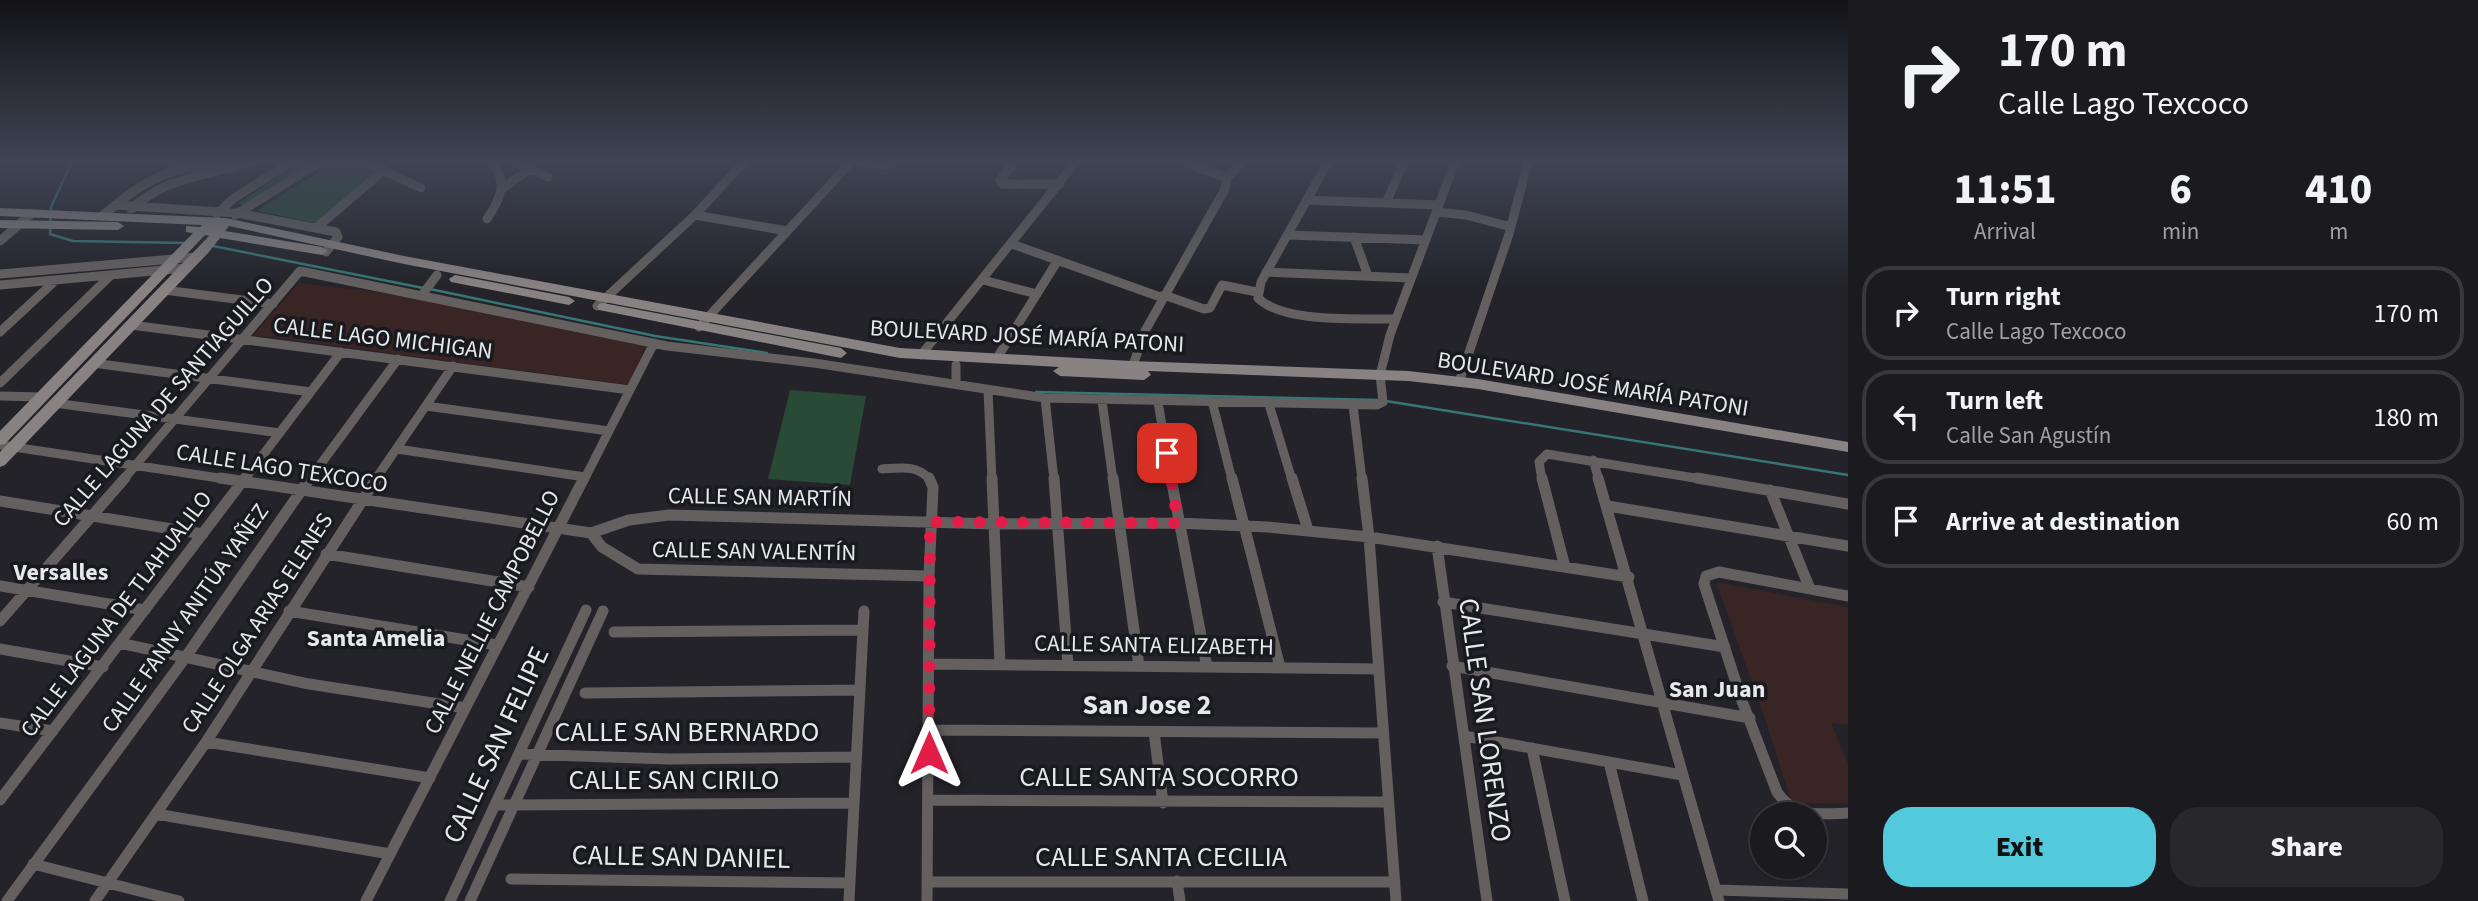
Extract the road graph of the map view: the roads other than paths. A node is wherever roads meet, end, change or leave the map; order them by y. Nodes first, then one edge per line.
1 (136, 204) edge
2 (230, 204) edge
3 (252, 204) edge
4 (344, 204) edge
5 (497, 204) edge
6 (705, 204) edge
7 (810, 204) edge
8 (1044, 204) edge
9 (1216, 204) edge
10 (1304, 204) edge
11 (1386, 204) edge
12 (1440, 204) edge
13 (1517, 204) edge
14 (115, 205) joint
15 (134, 206) junction
16 (1438, 209) junction
17 (0, 212) edge
18 (237, 213) junction
19 (695, 215) junction
20 (102, 216) junction
21 (36, 217) junction
22 (123, 217) junction
23 (487, 219) dead end
24 (55, 220) junction
25 (0, 224) edge
26 (19, 225) junction
27 (1511, 227) junction
28 (316, 228) junction
29 (787, 231) junction
30 (1288, 235) junction
31 (1354, 237) junction
32 (203, 240) junction
33 (1426, 240) junction
34 (0, 241) edge
35 (1012, 244) junction
36 (329, 248) junction
37 (1058, 260) junction
38 (71, 268) junction
39 (168, 269) junction
40 (1266, 272) junction
41 (0, 274) edge
42 (111, 275) junction
43 (1368, 276) junction
44 (1411, 278) junction
45 (982, 280) junction
46 (55, 281) junction
47 (0, 285) edge
48 (429, 287) junction
49 (164, 290) junction
50 (1257, 292) junction
51 (1037, 294) junction
52 (1163, 296) junction
53 (601, 302) junction
54 (273, 304) junction
55 (1396, 319) junction
56 (704, 322) junction
57 (131, 324) junction
58 (0, 332) edge
59 (242, 340) junction
60 (654, 343) junction
61 (341, 352) junction
62 (797, 355) junction
63 (921, 355) junction
64 (997, 358) junction
65 (398, 359) junction
66 (93, 363) junction
67 (453, 366) junction
68 (1081, 368) junction
69 (1131, 370) junction
70 (956, 376) junction
71 (209, 379) junction
72 (1459, 382) junction
73 (0, 383) edge
74 (1382, 389) junction
75 (630, 390) junction
76 (988, 390) junction
77 (311, 393) junction
78 (0, 396) edge
79 (1045, 398) junction
80 (49, 400) junction
81 (1102, 401) junction
82 (1212, 401) junction
83 (1268, 401) junction
84 (1158, 402) junction
85 (1353, 405) junction
86 (426, 406) junction
87 (177, 418) junction
88 (609, 432) junction
89 (280, 433) junction
90 (4, 444) edge
91 (1848, 447) edge
92 (397, 449) junction
93 (1848, 455) edge
94 (1593, 460) junction
95 (0, 461) edge
96 (136, 465) junction
97 (882, 469) dead end
98 (585, 477) junction
99 (243, 482) junction
100 (301, 490) junction
101 (1770, 490) junction
102 (362, 499) junction
103 (0, 501) edge
104 (1848, 504) edge
105 (1608, 506) junction
106 (90, 517) junction
107 (930, 522) junction
108 (1178, 523) junction
109 (995, 524) junction
110 (1058, 524) junction
111 (1118, 524) junction
112 (1244, 526) junction
113 (559, 528) junction
114 (1308, 530) junction
115 (592, 533) junction
116 (204, 534) junction
117 (1790, 536) junction
118 (1369, 537) junction
119 (1437, 546) junction
120 (1848, 546) edge
121 (326, 554) junction
122 (1565, 568) junction
123 (929, 576) junction
124 (1629, 577) junction
125 (0, 586) edge
126 (529, 587) junction
127 (1810, 589) junction
128 (26, 590) junction
129 (1848, 596) edge
130 (1443, 602) junction
131 (145, 610) junction
132 (586, 610) dead end
133 (289, 611) junction
134 (603, 611) dead end
135 (864, 611) dead end
136 (0, 621) edge
137 (862, 630) junction
138 (614, 632) dead end
139 (1644, 635) junction
140 (120, 643) junction
141 (497, 645) junction
142 (1725, 646) junction
143 (0, 649) edge
144 (185, 658) junction
145 (929, 663) junction
146 (1000, 664) junction
147 (1068, 665) junction
148 (1139, 666) junction
149 (1452, 666) junction
150 (103, 667) junction
151 (1208, 667) junction
152 (1280, 667) junction
153 (1379, 670) junction
154 (250, 672) junction
155 (860, 690) junction
156 (585, 693) dead end
157 (1662, 702) junction
158 (465, 708) junction
159 (1749, 718) junction
160 (0, 723) edge
161 (929, 730) junction
162 (53, 731) junction
163 (1154, 732) junction
164 (1383, 733) junction
165 (1464, 736) junction
166 (206, 742) junction
167 (1532, 748) junction
168 (519, 754) junction
169 (537, 756) junction
170 (856, 757) junction
171 (1609, 762) junction
172 (1682, 775) junction
173 (430, 778) junction
174 (0, 800) edge
175 (928, 800) junction
176 (1389, 802) junction
177 (854, 803) junction
178 (1163, 803) junction
179 (495, 805) junction
180 (514, 805) junction
181 (1848, 813) edge
182 (156, 814) junction
183 (390, 855) junction
184 (33, 864) junction
185 (511, 879) dead end
186 (1177, 881) junction
187 (927, 882) junction
188 (1395, 882) junction
189 (850, 883) junction
190 (107, 884) junction
191 (1848, 894) edge
192 (1718, 896) edge
193 (7, 901) edge
194 (95, 901) edge
195 (179, 901) edge
196 (366, 901) edge
197 (450, 901) edge
198 (470, 901) edge
199 (849, 901) edge
200 (927, 901) edge
201 (1180, 901) edge
202 (1396, 901) edge
203 (1487, 901) edge
204 (1565, 901) edge
205 (1643, 901) edge

1 - 15 street
2 - 32 street
3 - 18 street
4 - 28 street
5 - 23 street
6 - 19 street
7 - 29 street
8 - 35 street
9 - 52 street
10 - 30 street
11 - 16 street
12 - 16 street
13 - 27 street
14 - 15 street
14 - 20 street
15 - 22 street
15 - 32 street
16 - 27 street
16 - 33 street
17 - 21 main road, BOULEVARD JOSÉ MARÍA PATONI
18 - 28 street
18 - 32 street
18 - 32 street
19 - 29 street
19 - 53 street
20 - 22 main road, BOULEVARD JOSÉ MARÍA PATONI
20 - 24 main road, BOULEVARD JOSÉ MARÍA PATONI
21 - 24 main road, BOULEVARD JOSÉ MARÍA PATONI
21 - 26 main road, BOULEVARD JOSÉ MARÍA PATONI
22 - 32 main road, BOULEVARD JOSÉ MARÍA PATONI
24 - 32 main road, BOULEVARD JOSÉ MARÍA PATONI
25 - 26 main road, BOULEVARD JOSÉ MARÍA PATONI
26 - 34 street
27 - 72 street
28 - 36 street
29 - 56 street
30 - 31 street
30 - 40 street
31 - 33 street
31 - 43 street
32 - 36 main road, BOULEVARD JOSÉ MARÍA PATONI
32 - 38 street
32 - 39 main road
32 - 49 main road
33 - 44 street
35 - 37 street
35 - 45 street
36 - 48 main road, BOULEVARD JOSÉ MARÍA PATONI
36 - 53 main road, BOULEVARD JOSÉ MARÍA PATONI
37 - 51 street
37 - 52 street
38 - 41 street
38 - 46 street
39 - 42 street
39 - 80 main road
40 - 43 street
40 - 50 street
42 - 46 street
42 - 73 street
43 - 44 street
44 - 55 street
45 - 51 street
45 - 63 street
46 - 47 street
46 - 58 street
48 - 53 main road, BOULEVARD JOSÉ MARÍA PATONI
48 - 54 street, CALLE LAGUNA DE SANTIAGUILLO
48 - 60 street
49 - 54 street
49 - 57 main road
50 - 52 street
50 - 55 street
51 - 64 street
52 - 69 street
53 - 56 main road, BOULEVARD JOSÉ MARÍA PATONI
54 - 59 street, CALLE LAGUNA DE SANTIAGUILLO
55 - 74 street
56 - 62 main road, BOULEVARD JOSÉ MARÍA PATONI
56 - 63 main road, BOULEVARD JOSÉ MARÍA PATONI
57 - 59 street, CALLE LAGO MICHIGAN
57 - 66 main road
59 - 61 street, CALLE LAGO MICHIGAN
59 - 71 street, CALLE LAGUNA DE SANTIAGUILLO
60 - 62 street
60 - 75 street, CALLE NELLIE CAMPOBELLO
61 - 65 street, CALLE LAGO MICHIGAN
61 - 77 street, CALLE LAGUNA DE TLAHUALILO
62 - 70 street
62 - 70 main road, BOULEVARD JOSÉ MARÍA PATONI
63 - 64 main road, BOULEVARD JOSÉ MARÍA PATONI
64 - 68 main road, BOULEVARD JOSÉ MARÍA PATONI
65 - 67 street, CALLE LAGO MICHIGAN
65 - 100 street, CALLE FANNY ANITÚA YAÑEZ
66 - 71 street
66 - 80 main road
67 - 75 street, CALLE LAGO MICHIGAN
67 - 86 street, CALLE OLGA ARIAS ELENES
68 - 69 main road, BOULEVARD JOSÉ MARÍA PATONI
68 - 70 main road, BOULEVARD JOSÉ MARÍA PATONI
69 - 74 main road, BOULEVARD JOSÉ MARÍA PATONI
70 - 76 street
71 - 77 street
71 - 87 street, CALLE LAGUNA DE SANTIAGUILLO
72 - 74 main road, BOULEVARD JOSÉ MARÍA PATONI
72 - 91 main road, BOULEVARD JOSÉ MARÍA PATONI
74 - 85 street
74 - 93 main road, BOULEVARD JOSÉ MARÍA PATONI
75 - 88 street, CALLE NELLIE CAMPOBELLO
76 - 79 street
76 - 109 street
77 - 89 street, CALLE LAGUNA DE TLAHUALILO
78 - 80 street
79 - 81 street
79 - 110 street
80 - 87 street
80 - 90 main road
81 - 84 street
81 - 111 street
82 - 83 street
82 - 84 street
82 - 112 street
83 - 85 street
83 - 114 street
84 - 108 street
85 - 118 street
86 - 88 street
86 - 92 street, CALLE OLGA ARIAS ELENES
87 - 89 street
87 - 96 street, CALLE LAGUNA DE SANTIAGUILLO
88 - 98 street, CALLE NELLIE CAMPOBELLO
89 - 99 street, CALLE LAGUNA DE TLAHUALILO
90 - 95 main road
90 - 96 street, CALLE LAGO TEXCOCO
92 - 98 street
92 - 102 street, CALLE OLGA ARIAS ELENES
94 - 101 street
94 - 105 street
94 - 122 street
96 - 99 street, CALLE LAGO TEXCOCO
96 - 106 street, CALLE LAGUNA DE SANTIAGUILLO
97 - 107 street
98 - 113 street, CALLE NELLIE CAMPOBELLO
99 - 100 street, CALLE LAGO TEXCOCO
99 - 116 street, CALLE LAGUNA DE TLAHUALILO
100 - 102 street, CALLE LAGO TEXCOCO
100 - 144 street, CALLE FANNY ANITÚA YAÑEZ
101 - 104 street
101 - 117 street
102 - 113 street, CALLE LAGO TEXCOCO
102 - 121 street, CALLE OLGA ARIAS ELENES
103 - 106 street
105 - 117 street
105 - 124 street
106 - 116 street
106 - 128 street, CALLE LAGUNA DE SANTIAGUILLO
107 - 109 street
107 - 115 street, CALLE SAN MARTÍN
107 - 123 street
108 - 111 street
108 - 112 street
108 - 151 street
109 - 110 street
109 - 146 street
110 - 111 street
110 - 147 street
111 - 148 street
112 - 114 street
112 - 152 street
113 - 115 street, CALLE LAGO TEXCOCO
113 - 126 street, CALLE NELLIE CAMPOBELLO
114 - 118 street
115 - 123 street, CALLE SAN VALENTÍN
116 - 131 street, CALLE LAGUNA DE TLAHUALILO
117 - 120 street
117 - 127 street
118 - 119 street
118 - 153 street
119 - 122 street
119 - 130 street, CALLE SAN LORENZO
121 - 126 street
121 - 133 street, CALLE OLGA ARIAS ELENES
122 - 124 street
123 - 145 street
124 - 139 street
125 - 128 street
126 - 141 street, CALLE NELLIE CAMPOBELLO
127 - 129 street
127 - 142 street
128 - 131 street
128 - 136 street, CALLE LAGUNA DE SANTIAGUILLO
130 - 139 street
130 - 149 street, CALLE SAN LORENZO
131 - 140 street, CALLE LAGUNA DE TLAHUALILO
132 - 168 street, CALLE SAN FELIPE
133 - 141 street
133 - 154 street, CALLE OLGA ARIAS ELENES
134 - 169 street, CALLE SAN FELIPE
135 - 137 street
137 - 138 street
137 - 155 street
139 - 142 street
139 - 157 street
140 - 144 street
140 - 150 street, CALLE LAGUNA DE TLAHUALILO
141 - 158 street, CALLE NELLIE CAMPOBELLO
142 - 159 street
143 - 150 street
144 - 154 street
144 - 184 street, CALLE FANNY ANITÚA YAÑEZ
145 - 146 street, CALLE SANTA ELIZABETH
145 - 161 street
146 - 147 street, CALLE SANTA ELIZABETH
147 - 148 street, CALLE SANTA ELIZABETH
148 - 151 street, CALLE SANTA ELIZABETH
149 - 157 street
149 - 165 street, CALLE SAN LORENZO
150 - 162 street, CALLE LAGUNA DE TLAHUALILO
151 - 152 street, CALLE SANTA ELIZABETH
152 - 153 street, CALLE SANTA ELIZABETH
153 - 164 street
154 - 158 street
154 - 166 street, CALLE OLGA ARIAS ELENES
155 - 156 street
155 - 170 street
157 - 159 street
157 - 172 street
158 - 173 street, CALLE NELLIE CAMPOBELLO
159 - 181 street
160 - 162 street
161 - 163 street
161 - 175 street
162 - 174 street, CALLE LAGUNA DE TLAHUALILO
163 - 164 street
163 - 178 street
164 - 176 street
165 - 167 street
165 - 203 street, CALLE SAN LORENZO
166 - 173 street
166 - 182 street, CALLE OLGA ARIAS ELENES
167 - 171 street
167 - 204 street
168 - 169 street, CALLE SAN BERNARDO
168 - 179 street, CALLE SAN FELIPE
169 - 170 street, CALLE SAN BERNARDO
169 - 180 street, CALLE SAN FELIPE
170 - 177 street
171 - 172 street
171 - 205 street
172 - 192 street
173 - 183 street, CALLE NELLIE CAMPOBELLO
175 - 178 street, CALLE SANTA SOCORRO
175 - 187 street
176 - 178 street, CALLE SANTA SOCORRO
176 - 188 street
177 - 180 street, CALLE SAN CIRILO
177 - 189 street
179 - 180 street, CALLE SAN CIRILO
179 - 197 street, CALLE SAN FELIPE
180 - 198 street, CALLE SAN FELIPE
182 - 183 street
182 - 190 street, CALLE OLGA ARIAS ELENES
183 - 196 street, CALLE NELLIE CAMPOBELLO
184 - 190 street
184 - 193 street, CALLE FANNY ANITÚA YAÑEZ
185 - 189 street, CALLE SAN DANIEL
186 - 187 street, CALLE SANTA CECILIA
186 - 188 street, CALLE SANTA CECILIA
186 - 201 street
187 - 200 street
188 - 202 street
189 - 199 street
190 - 194 street, CALLE OLGA ARIAS ELENES
190 - 195 street
191 - 192 street

